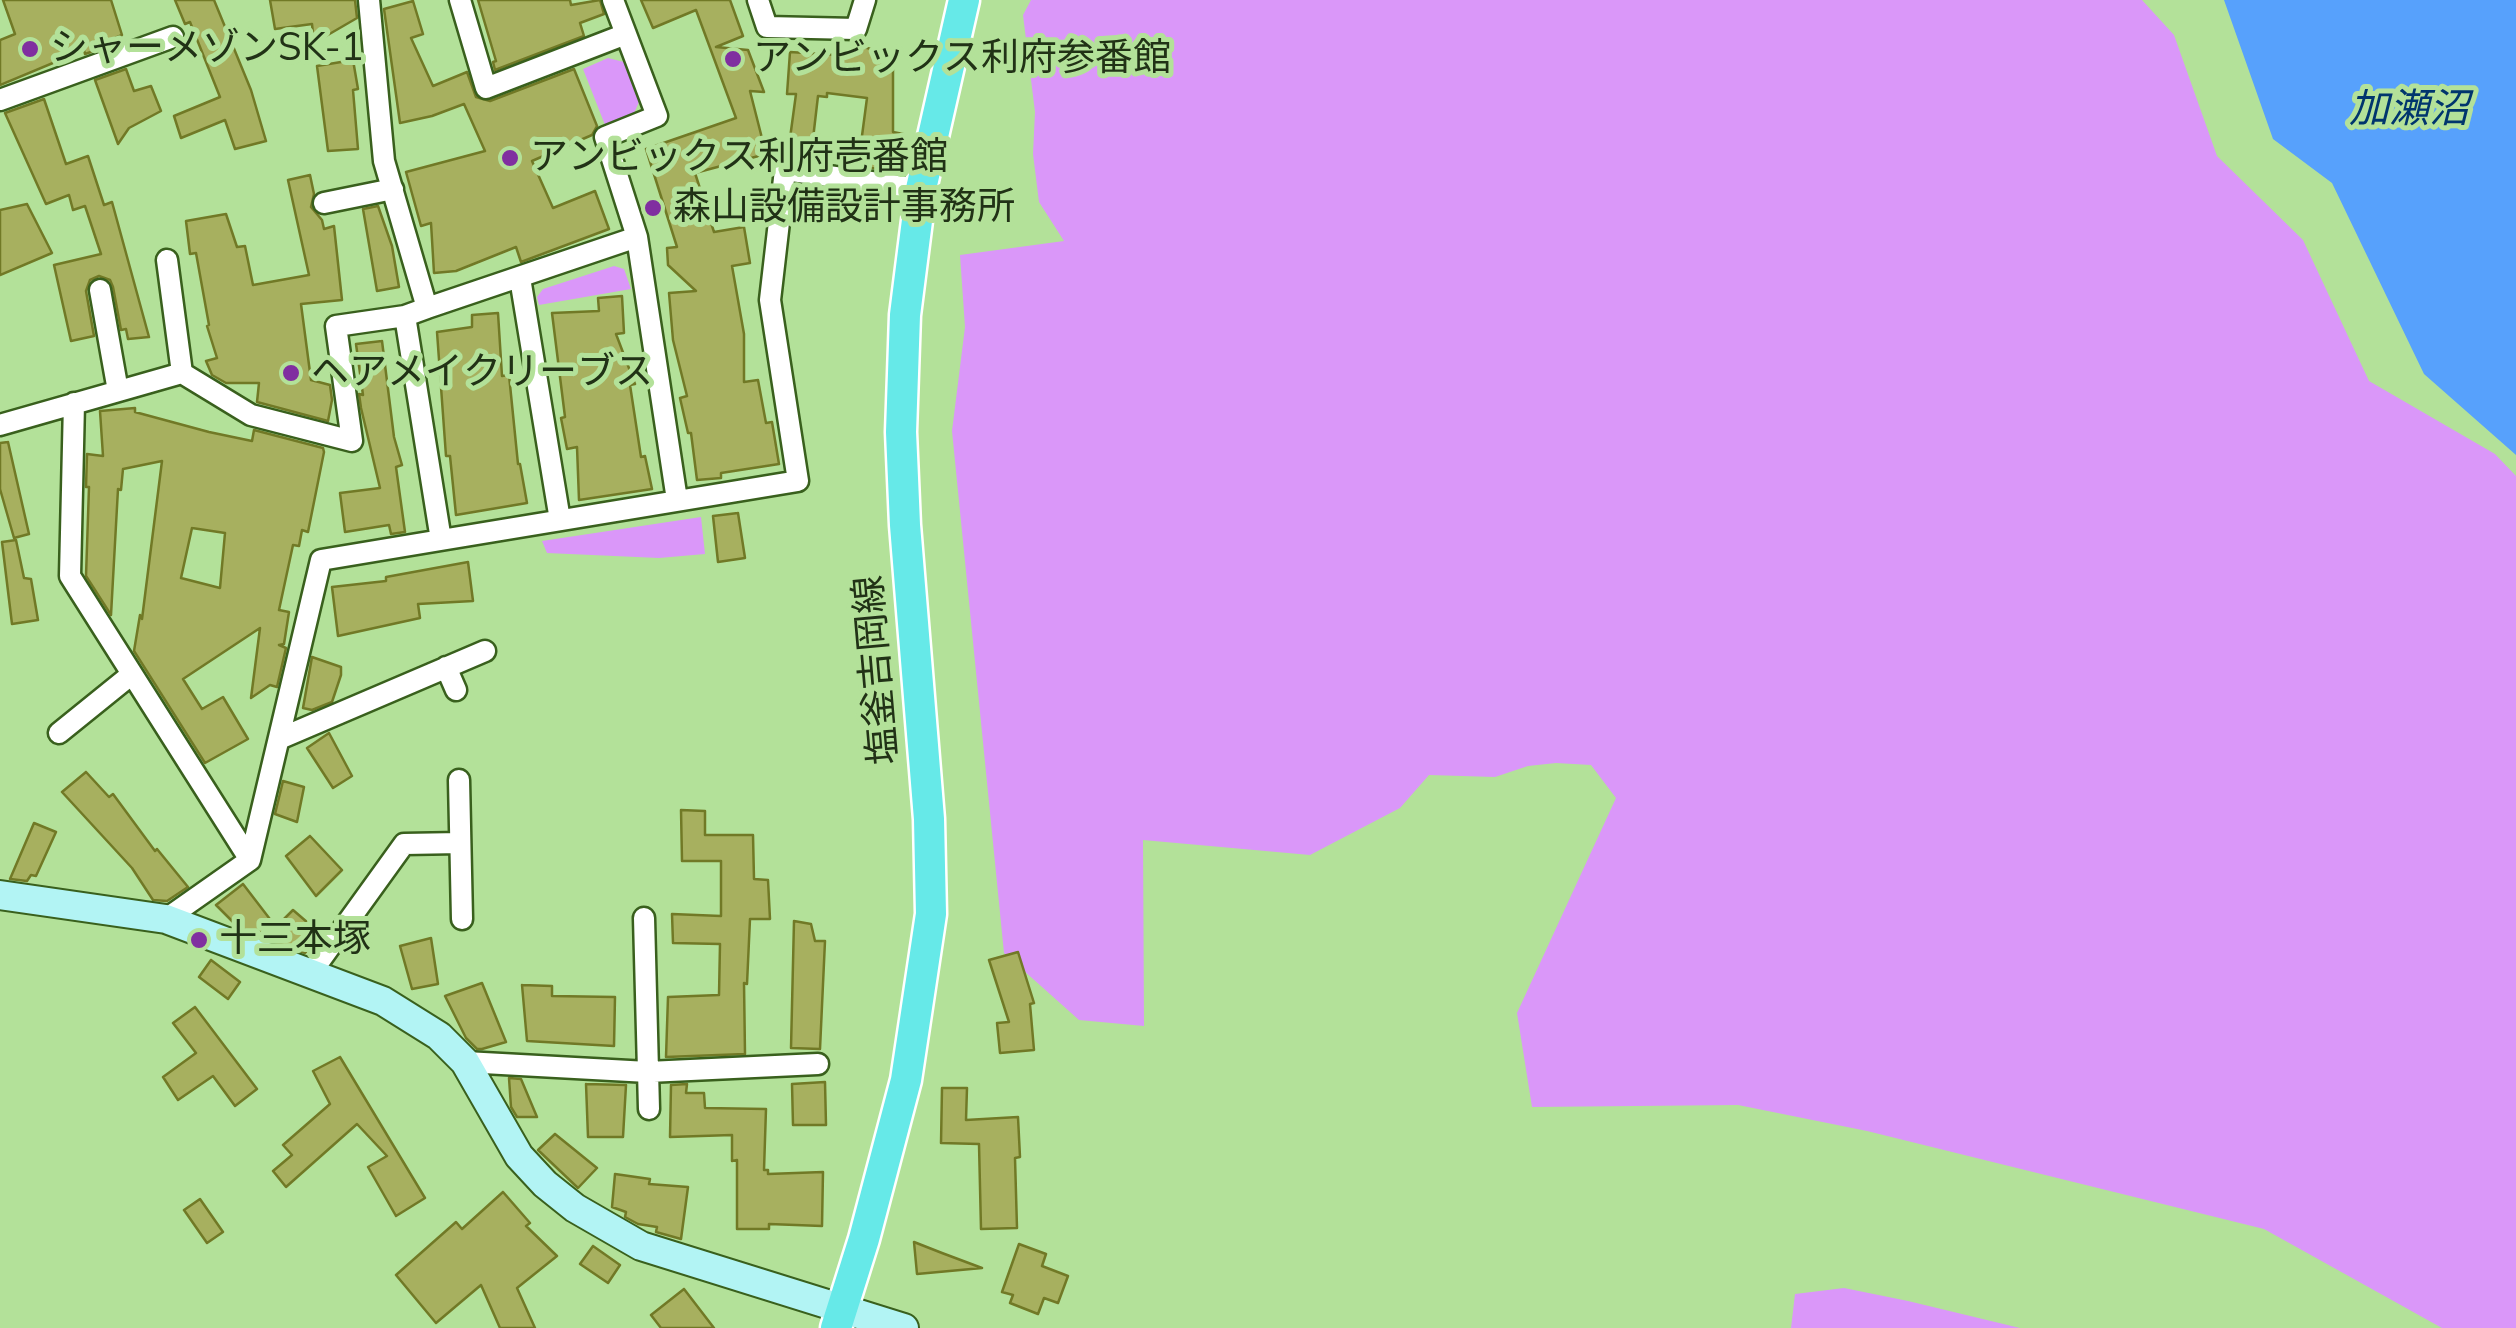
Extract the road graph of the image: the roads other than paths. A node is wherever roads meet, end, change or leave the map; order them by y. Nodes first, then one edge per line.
1 (369, 0) edge
2 (460, 0) edge
3 (614, 0) edge
4 (758, 0) edge
5 (865, 0) edge
6 (964, 0) edge
7 (626, 34) junction
8 (173, 37) dead end
9 (0, 100) edge
10 (921, 189) junction
11 (393, 190) junction
12 (324, 202) dead end
13 (637, 236) junction
14 (168, 260) dead end
15 (520, 278) junction
16 (100, 290) dead end
17 (427, 308) junction
18 (405, 316) junction
19 (182, 373) junction
20 (118, 392) junction
21 (74, 403) junction
22 (0, 426) edge
23 (677, 500) junction
24 (560, 520) junction
25 (441, 540) junction
26 (485, 650) dead end
27 (446, 667) junction
28 (132, 674) junction
29 (456, 690) dead end
30 (59, 733) dead end
31 (279, 739) junction
32 (458, 780) dead end
33 (460, 842) junction
34 (250, 860) junction
35 (0, 895) edge
36 (644, 918) dead end
37 (166, 919) junction
38 (462, 919) dead end
39 (311, 972) junction
40 (465, 1062) junction
41 (818, 1064) dead end
42 (648, 1072) junction
43 (649, 1109) dead end
44 (839, 1317) edge
45 (904, 1328) edge

1 - 11 street
2 - 7 street
3 - 7 street
4 - 5 street
6 - 10 main road, 塩釜吉岡線
7 - 13 street
8 - 9 street
10 - 23 street
10 - 44 main road, 塩釜吉岡線
11 - 12 street
11 - 17 street
13 - 15 street
13 - 23 street
14 - 19 street
15 - 17 street
15 - 24 street
16 - 20 street
17 - 18 street
18 - 19 street
18 - 25 street
19 - 20 street
20 - 21 street
21 - 22 street
21 - 28 street
23 - 24 street
24 - 25 street
25 - 31 street
26 - 27 street
27 - 29 street
27 - 31 street
28 - 30 street
28 - 34 street
31 - 34 street
32 - 33 street
33 - 38 street
33 - 39 street
34 - 37 street
35 - 37 street
36 - 42 street
37 - 39 street
39 - 40 street
40 - 42 street
40 - 44 street
41 - 42 street
42 - 43 street
44 - 45 street

